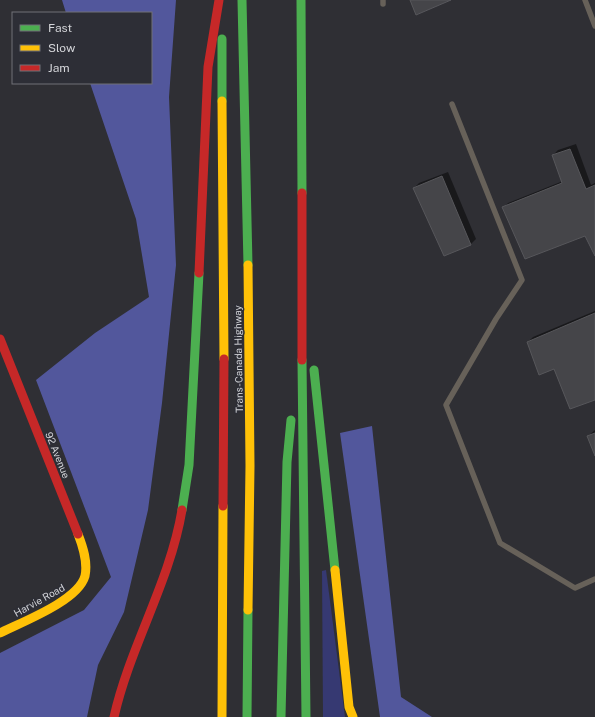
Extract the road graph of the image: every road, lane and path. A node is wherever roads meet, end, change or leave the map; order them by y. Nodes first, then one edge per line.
1 (220, 0) edge
2 (242, 0) edge
3 (301, 0) edge
4 (585, 0) edge
5 (595, 26) edge
6 (452, 104) dead end
7 (301, 244) junction
8 (302, 316) junction
9 (311, 338) dead end
10 (0, 339) edge
11 (314, 361) dead end
12 (595, 579) edge
13 (83, 581) joint
14 (0, 633) edge
15 (114, 717) edge
16 (222, 717) edge
17 (247, 717) edge
18 (281, 717) edge
19 (306, 717) edge
20 (353, 717) edge

1 - 15 main road
1 - 16 main road, Trans-Canada Highway
2 - 17 main road, Trans-Canada Highway
3 - 7 main road
4 - 5 lane
6 - 12 lane
7 - 8 main road
7 - 9 main road
8 - 18 main road
8 - 19 main road
10 - 13 main road, 92 Avenue
11 - 20 main road
13 - 14 main road, Harvie Road

